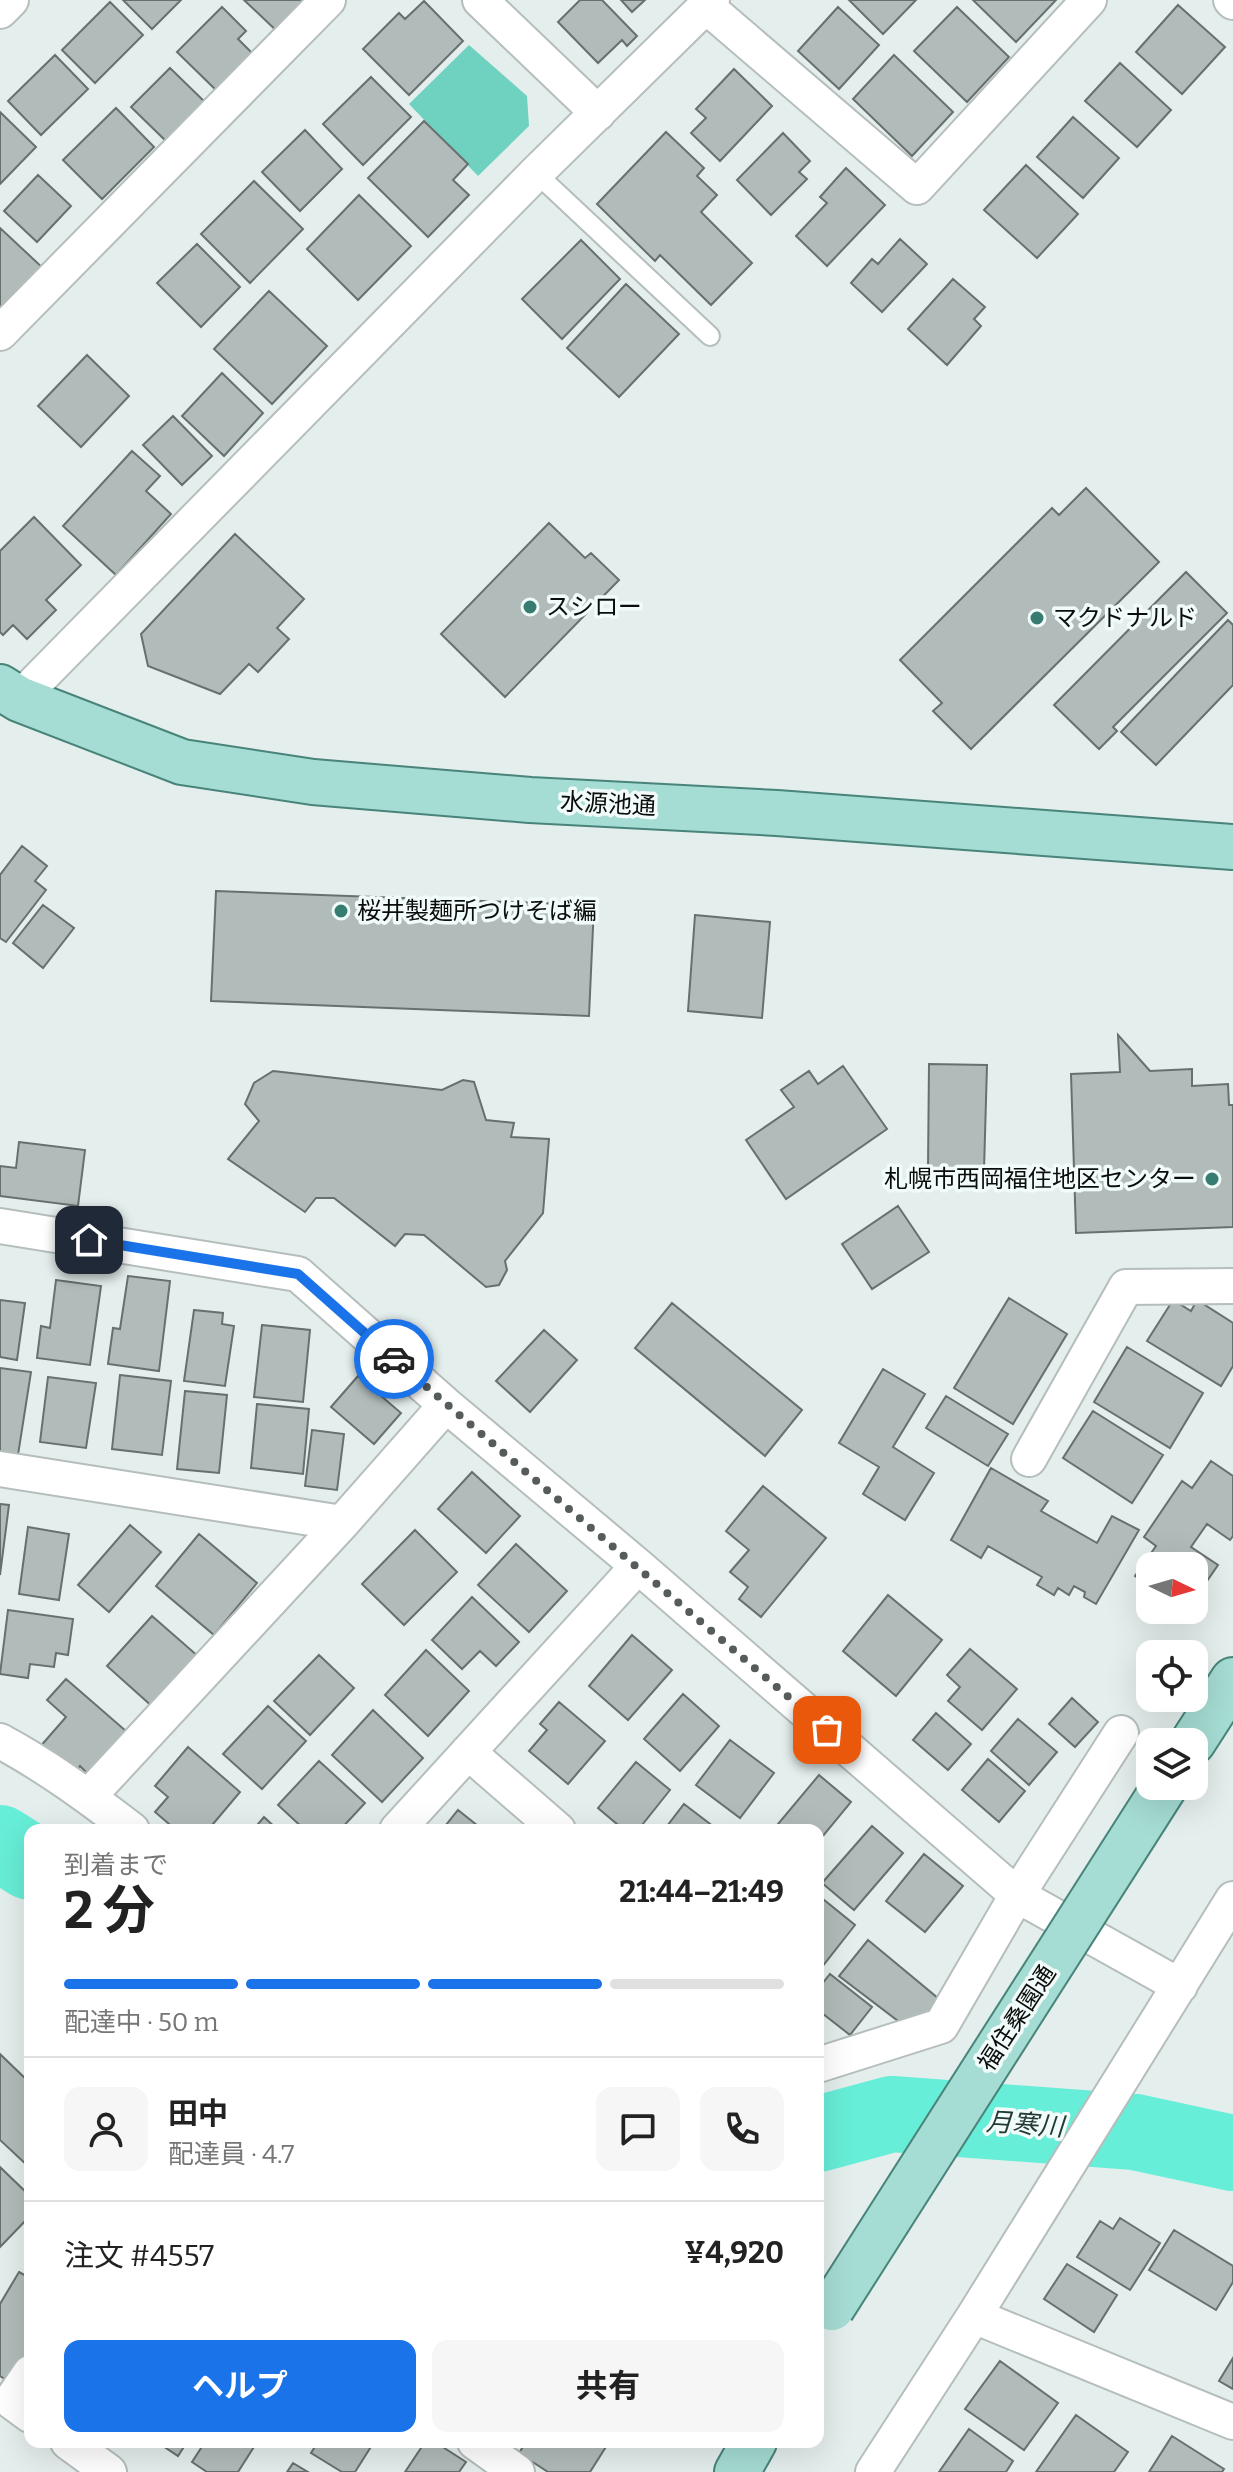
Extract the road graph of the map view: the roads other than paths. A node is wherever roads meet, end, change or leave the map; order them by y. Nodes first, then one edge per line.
1 (11, 0) edge
2 (328, 0) edge
3 (480, 0) edge
4 (1089, 0) edge
5 (709, 3) edge
6 (0, 11) edge
7 (598, 113) junction
8 (536, 173) junction
9 (0, 333) edge
10 (710, 336) dead end
11 (10, 693) edge
12 (1233, 847) edge
13 (0, 1226) edge
14 (1233, 1286) edge
15 (446, 1405) junction
16 (1029, 1459) dead end
17 (0, 1469) edge
18 (342, 1523) junction
19 (638, 1566) junction
20 (1233, 1680) edge
21 (1202, 1728) edge
22 (1121, 1733) dead end
23 (0, 1741) edge
24 (468, 1752) junction
25 (88, 1797) junction
26 (1156, 1800) edge
27 (124, 1824) edge
28 (402, 1824) edge
29 (551, 1824) edge
30 (1017, 1895) junction
31 (1233, 1899) edge
32 (1180, 1986) junction
33 (824, 2059) edge
34 (974, 2316) junction
35 (825, 2320) edge
36 (24, 2382) edge
37 (24, 2411) edge
38 (1233, 2422) edge
39 (76, 2448) edge
40 (483, 2448) edge
41 (751, 2448) edge
42 (109, 2472) edge
43 (517, 2472) edge
44 (737, 2472) edge
45 (873, 2472) edge

1 - 6 street
2 - 9 street
3 - 7 street
4 - 5 street
5 - 7 street
7 - 8 street
8 - 10 lane
8 - 11 street
11 - 12 main road, 水源池通
13 - 15 street
14 - 16 street
15 - 18 street
15 - 19 street
17 - 18 street
18 - 25 street
19 - 24 street
19 - 30 street
20 - 21 main road
22 - 30 street
23 - 25 street
24 - 28 street
24 - 29 street
25 - 27 street
26 - 35 main road, 福住桑園通, bridge
30 - 32 street
30 - 33 street
31 - 32 street
32 - 34 street
34 - 38 street
34 - 45 street
36 - 37 street
39 - 42 street
40 - 43 street
41 - 44 main road

